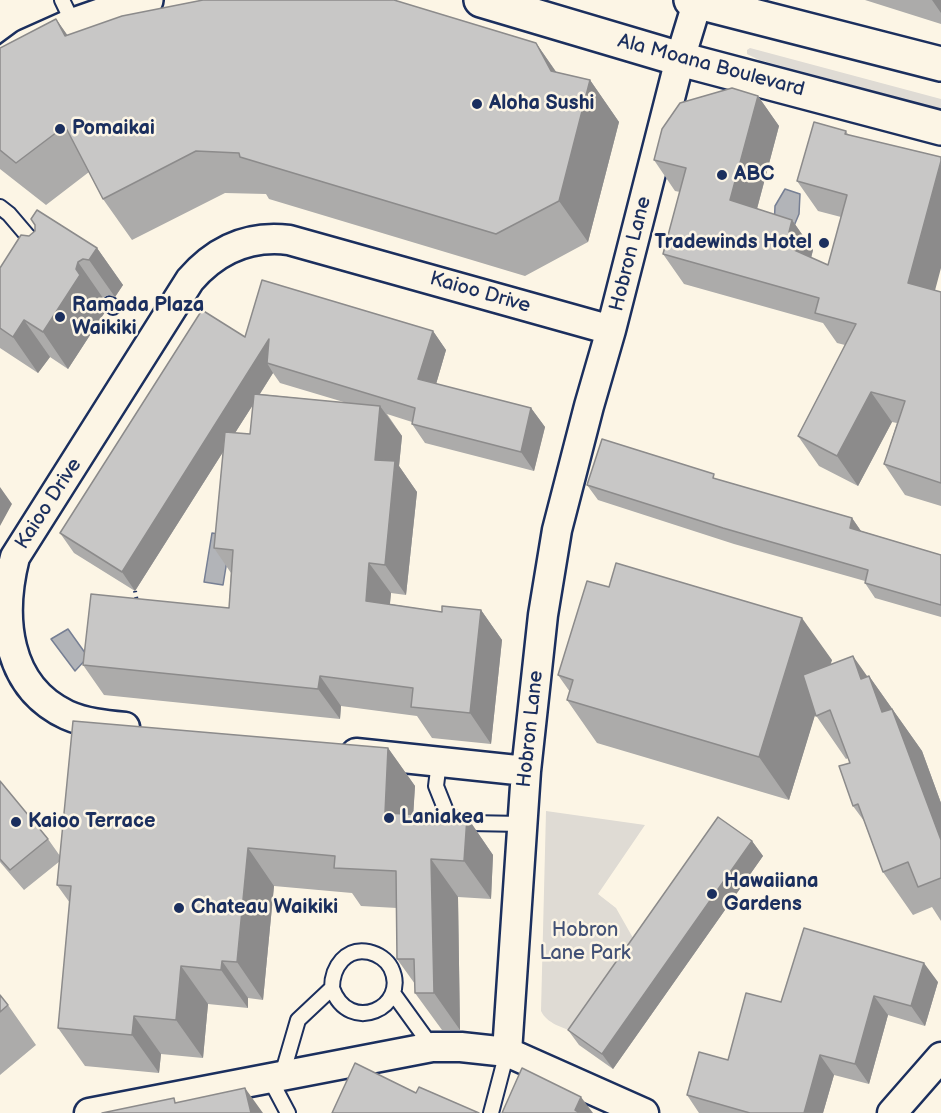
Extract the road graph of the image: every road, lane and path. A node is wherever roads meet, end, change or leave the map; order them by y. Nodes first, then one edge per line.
1 (146, 0) edge
2 (481, 0) edge
3 (695, 0) edge
4 (68, 12) edge
5 (680, 59) junction
6 (941, 64) edge
7 (0, 66) edge
8 (941, 128) edge
9 (0, 207) edge
10 (44, 255) edge
11 (611, 330) junction
12 (135, 591) dead end
13 (138, 609) edge
14 (154, 730) edge
15 (332, 750) edge
16 (438, 762) junction
17 (526, 771) junction
18 (522, 824) junction
19 (332, 988) junction
20 (393, 993) junction
21 (432, 1047) junction
22 (507, 1052) junction
23 (941, 1057) edge
24 (276, 1077) junction
25 (89, 1113) edge
26 (288, 1113) edge
27 (491, 1113) edge
28 (644, 1113) edge
29 (892, 1113) edge

1 - 4 main road
2 - 5 main road, Ala Moana Boulevard
3 - 5 street, Hobron Lane
3 - 6 main road
4 - 7 main road
5 - 8 main road, Ala Moana Boulevard
5 - 11 street, Hobron Lane
9 - 10 lane
11 - 14 street, Kaioo Drive
11 - 17 street, Hobron Lane
12 - 13 path
15 - 16 street
16 - 17 street
16 - 18 lane
17 - 18 street, Hobron Lane
18 - 22 street, Hobron Lane
19 - 20 lane
19 - 20 lane
19 - 24 lane
20 - 21 lane
21 - 22 street
21 - 24 street
22 - 27 lane
22 - 28 street
23 - 29 street
24 - 25 street
24 - 26 lane

